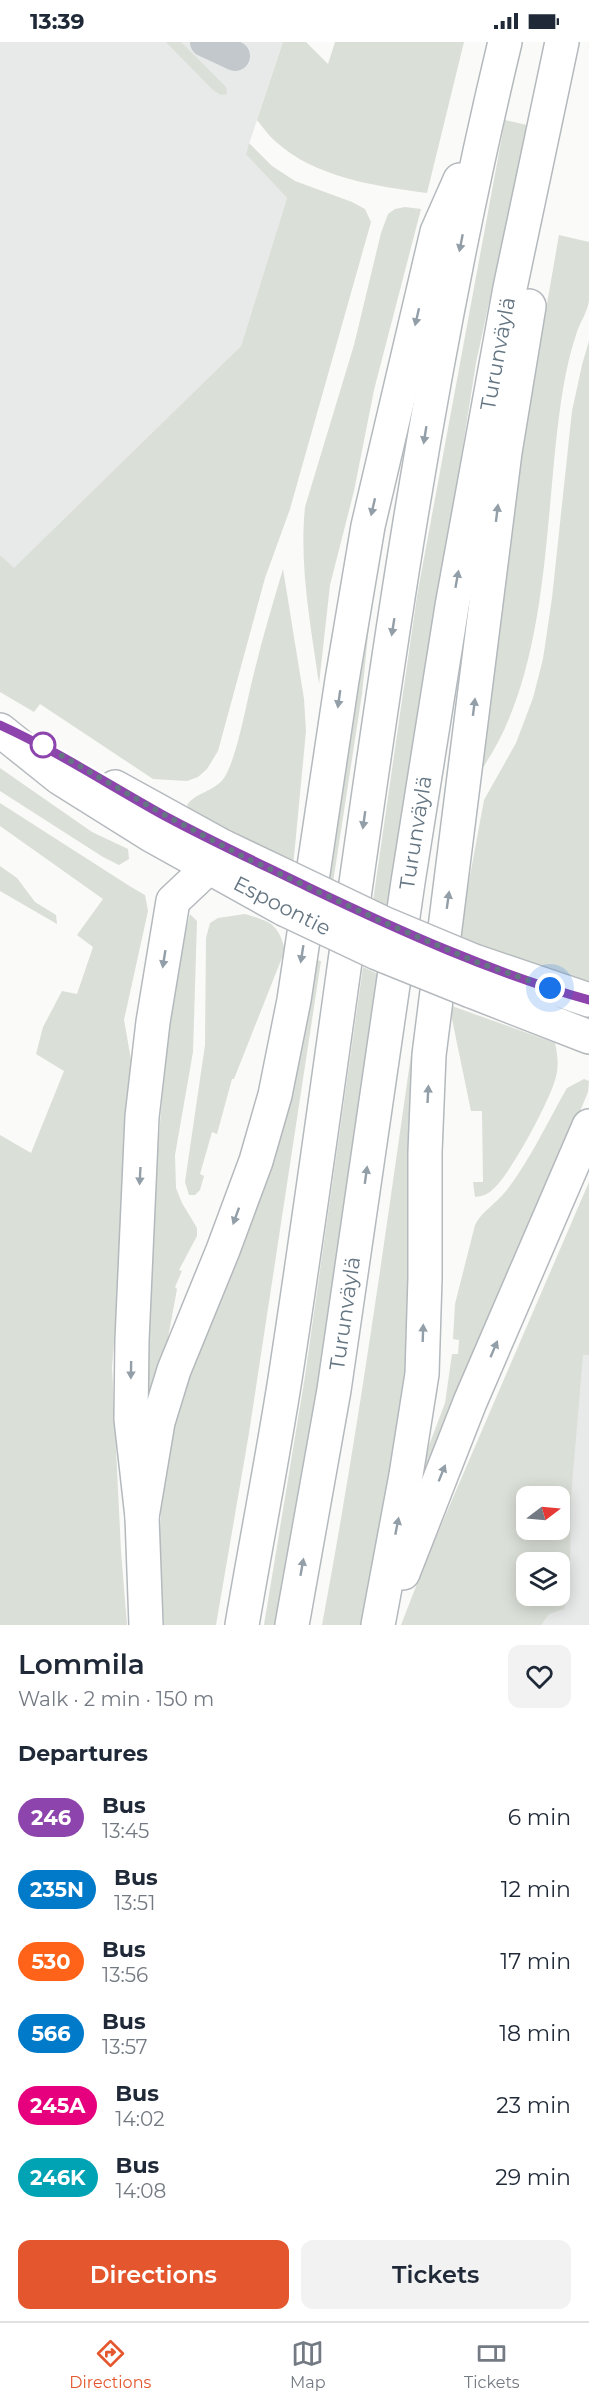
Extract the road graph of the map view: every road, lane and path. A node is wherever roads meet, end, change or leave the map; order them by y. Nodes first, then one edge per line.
1 (205, 42) edge
2 (505, 42) edge
3 (562, 42) edge
4 (235, 56) dead end
5 (485, 124) junction
6 (542, 132) junction
7 (0, 725) edge
8 (0, 730) edge
9 (246, 858) junction
10 (208, 867) junction
11 (473, 976) junction
12 (589, 1000) edge
13 (589, 1037) edge
14 (589, 1126) edge
15 (142, 1517) junction
16 (146, 1625) edge
17 (242, 1625) edge
18 (292, 1625) edge
19 (380, 1625) edge

1 - 4 street
2 - 5 main road
3 - 6 main road, Turunväylä
5 -> 15 main road
5 -> 17 main road
18 -> 6 main road, Turunväylä
19 -> 6 main road
7 - 9 main road, Espoontie
8 - 10 main road, Espoontie
9 - 10 main road
9 - 11 main road, Espoontie, bridge
10 - 11 main road, Espoontie, bridge
10 -> 15 main road
11 - 12 main road, Espoontie
11 - 13 main road, Espoontie
19 -> 14 main road
15 - 16 main road

